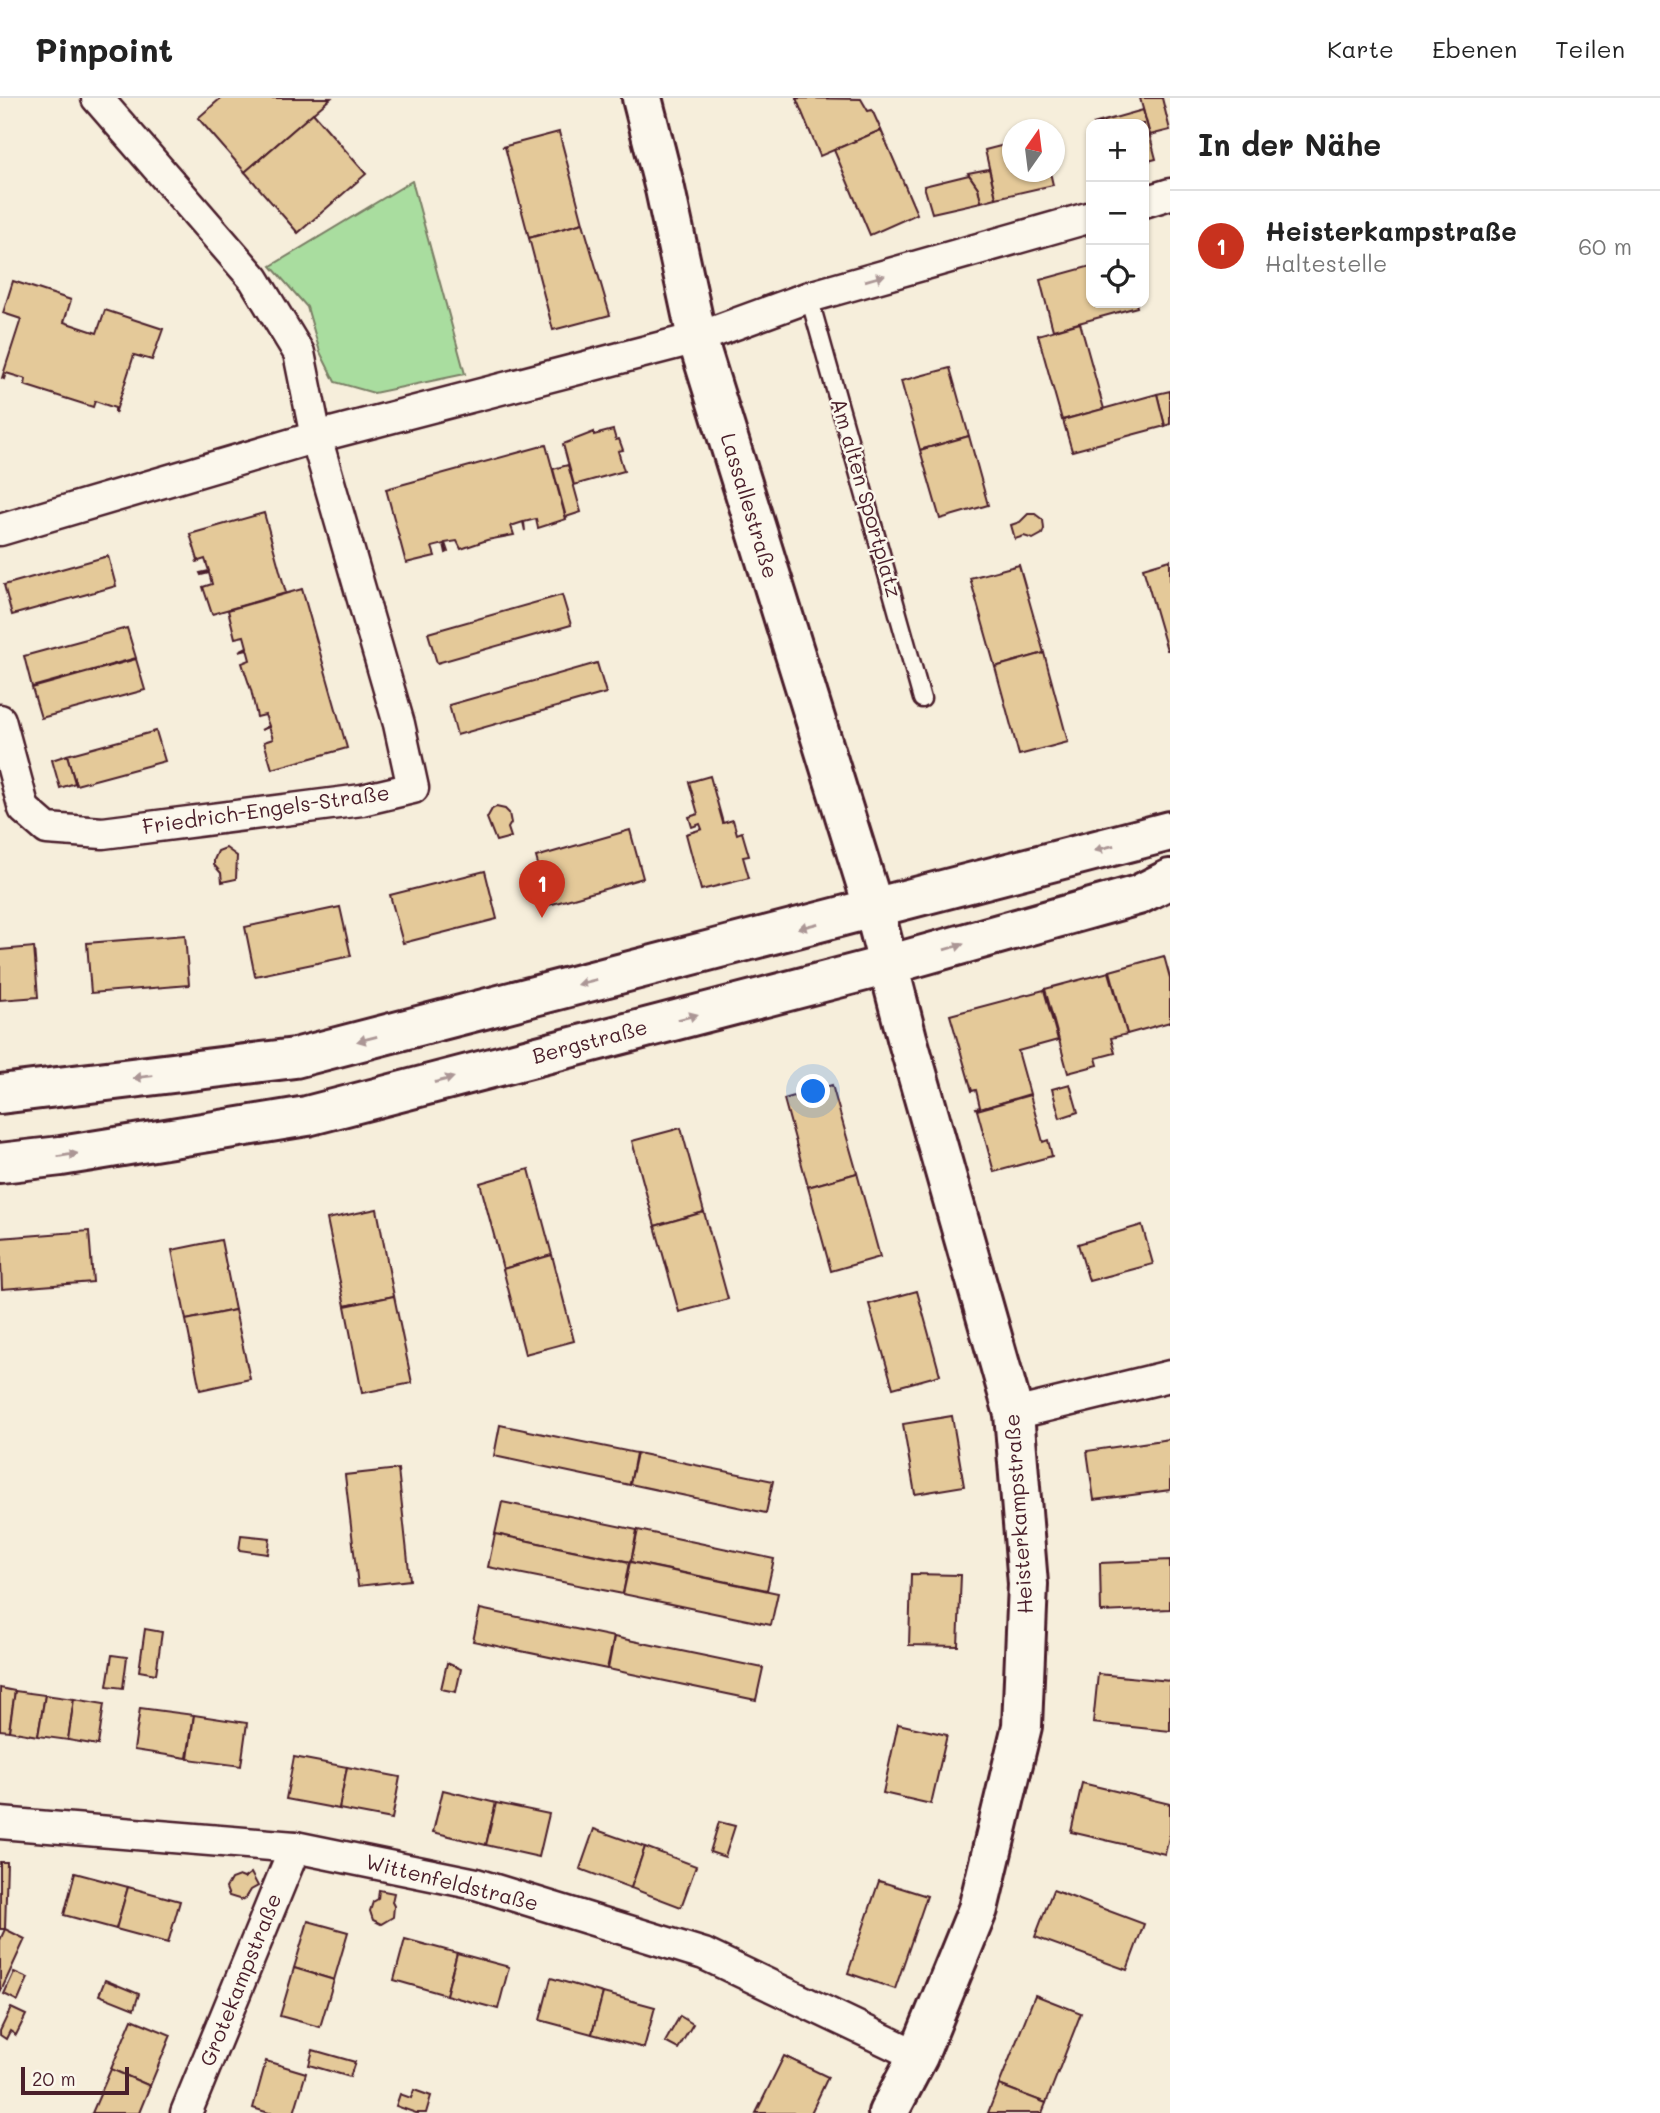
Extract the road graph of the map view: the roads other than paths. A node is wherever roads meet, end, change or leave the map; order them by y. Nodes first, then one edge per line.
1 (97, 98) edge
2 (642, 98) edge
3 (1170, 194) edge
4 (1149, 200) edge
5 (1086, 217) edge
6 (809, 297) junction
7 (697, 338) junction
8 (316, 436) junction
9 (0, 530) edge
10 (922, 699) dead end
11 (0, 720) edge
12 (1170, 831) edge
13 (1170, 879) edge
14 (874, 909) junction
15 (888, 965) junction
16 (0, 1094) edge
17 (0, 1163) edge
18 (1170, 1376) edge
19 (1014, 1414) junction
20 (0, 1823) edge
21 (295, 1847) junction
22 (918, 2056) junction
23 (186, 2113) edge
24 (888, 2113) edge

1 - 8 street, Friedrich-Engels-Straße
2 - 7 main road, Lassallestraße
3 - 4 street
6 -> 5 street
6 - 7 street
6 - 10 lane, Am alten Sportplatz
7 - 8 street
7 - 14 main road, Lassallestraße
8 - 9 street
8 - 11 street, Friedrich-Engels-Straße
12 -> 14 main road
15 -> 13 main road, Bergstraße
14 - 15 main road, Heisterkampstraße
14 -> 16 main road
17 -> 15 main road, Bergstraße
15 - 19 main road, Heisterkampstraße
18 - 19 street
19 - 22 main road, Heisterkampstraße
20 - 21 street, Wittenfeldstraße
21 - 22 street, Wittenfeldstraße
21 - 23 street, Grotekampstraße
22 - 24 main road, Heisterkampstraße

